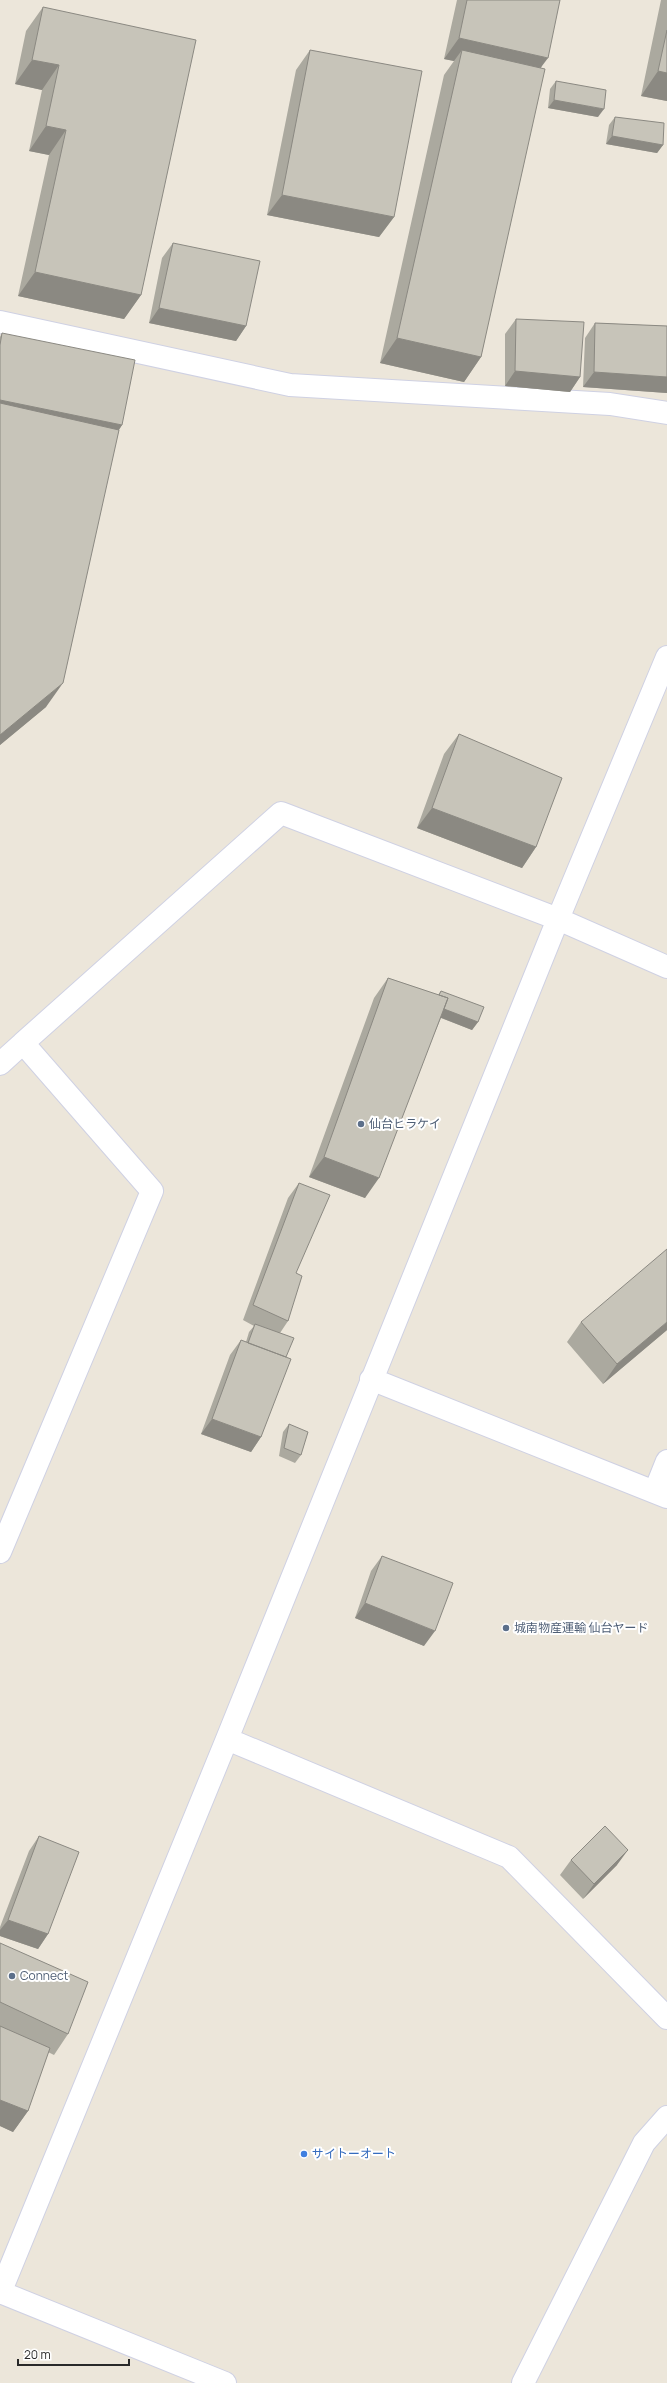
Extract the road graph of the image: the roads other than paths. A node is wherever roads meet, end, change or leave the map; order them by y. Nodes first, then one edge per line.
1 (0, 322) edge
2 (667, 414) edge
3 (667, 657) edge
4 (558, 919) junction
5 (667, 967) edge
6 (23, 1043) junction
7 (0, 1064) edge
8 (371, 1379) junction
9 (667, 1461) edge
10 (661, 1494) edge
11 (0, 1552) edge
12 (227, 1739) junction
13 (667, 2018) edge
14 (667, 2117) edge
15 (0, 2292) edge
16 (225, 2383) edge
17 (523, 2383) edge

1 - 2 street
3 - 4 street
4 - 5 street
4 - 6 street
4 - 8 street
6 - 7 street
6 - 11 street
8 - 10 street
8 - 12 street
9 - 10 street
12 - 13 street
12 - 15 street
14 - 17 street
15 - 16 street

